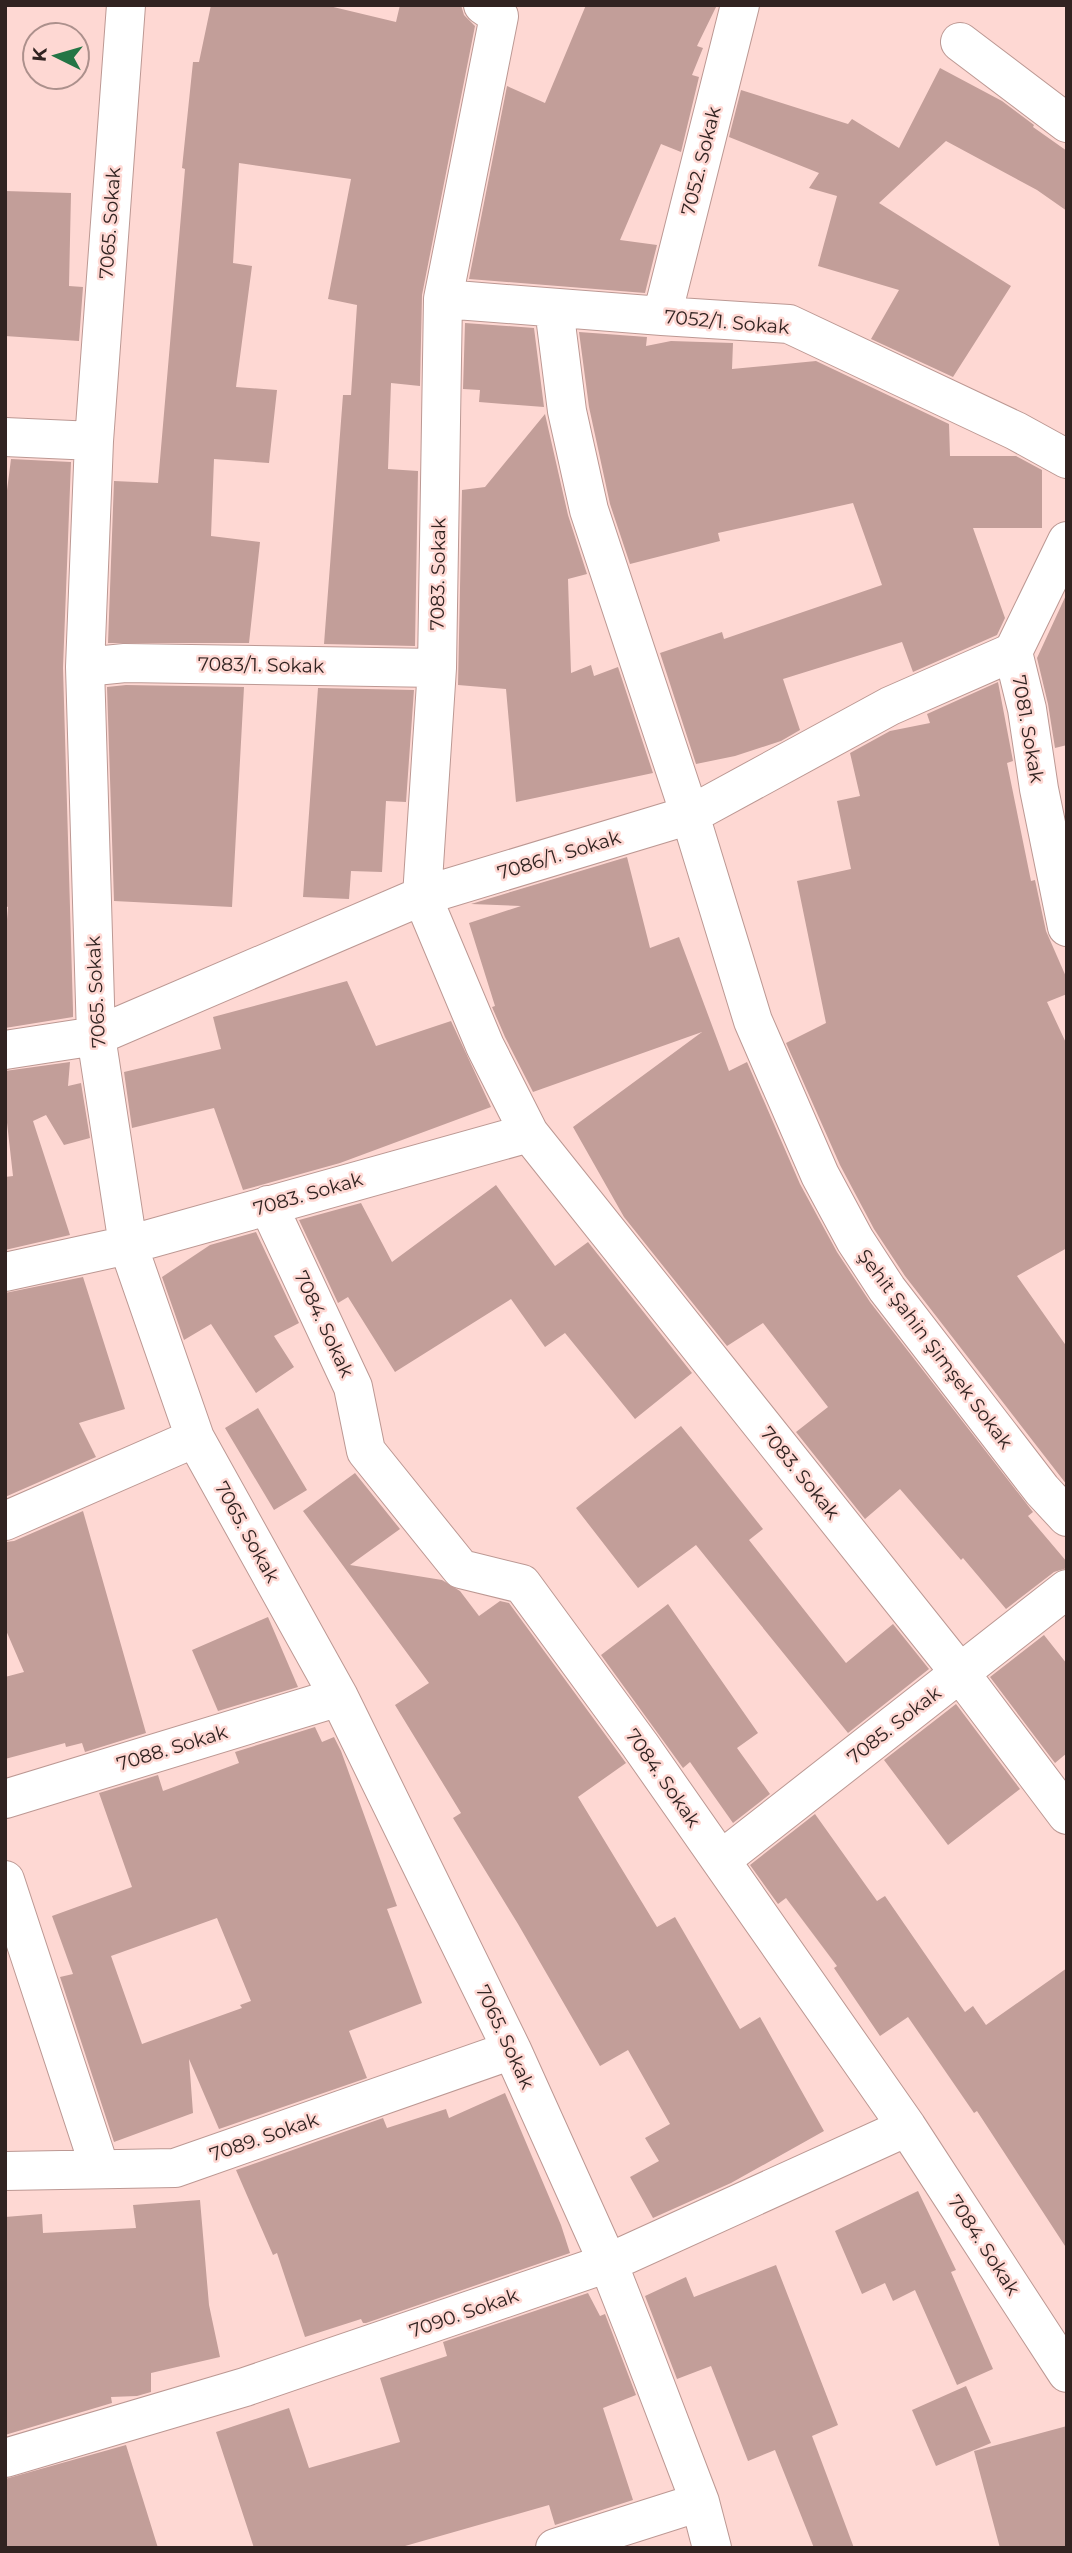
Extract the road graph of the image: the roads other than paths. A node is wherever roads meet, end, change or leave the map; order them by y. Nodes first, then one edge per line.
1 (126, 5) edge
2 (483, 5) edge
3 (740, 5) edge
4 (960, 42) dead end
5 (1067, 123) edge
6 (443, 299) junction
7 (554, 308) junction
8 (662, 316) junction
9 (5, 437) edge
10 (94, 441) junction
11 (1067, 459) edge
12 (1067, 541) edge
13 (1013, 652) junction
14 (85, 667) junction
15 (437, 668) junction
16 (690, 816) junction
17 (422, 896) junction
18 (1067, 927) edge
19 (96, 1036) junction
20 (5, 1050) edge
21 (529, 1133) junction
22 (268, 1205) junction
23 (128, 1245) junction
24 (5, 1272) edge
25 (195, 1438) junction
26 (1067, 1517) edge
27 (5, 1521) edge
28 (1067, 1589) edge
29 (960, 1674) junction
30 (339, 1697) junction
31 (5, 1799) edge
32 (1067, 1815) edge
33 (721, 1860) junction
34 (5, 1880) edge
35 (512, 2050) junction
36 (907, 2127) junction
37 (100, 2169) junction
38 (5, 2171) edge
39 (608, 2263) junction
40 (1067, 2373) edge
41 (5, 2458) edge
42 (700, 2502) junction
43 (555, 2548) edge
44 (712, 2548) edge

1 - 10 street, 7065. Sokak
2 - 6 street, 7083. Sokak
3 - 8 street, 7052. Sokak
4 - 5 street
6 - 7 street, 7052/1. Sokak
6 - 15 street, 7083. Sokak
7 - 8 street, 7052/1. Sokak
7 - 16 street, Şehit Şahin Şimşek Sokak
8 - 11 street, 7052/1. Sokak
9 - 10 street
10 - 14 street, 7065. Sokak
12 - 13 street, 7081. Sokak
13 - 16 street, 7086/1. Sokak
13 - 18 street, 7081. Sokak
14 - 15 street, 7083/1. Sokak
14 - 19 street, 7065. Sokak
15 - 17 street, 7083. Sokak
16 - 17 street, 7086/1. Sokak
16 - 26 street, Şehit Şahin Şimşek Sokak
17 - 19 street, 7086/1. Sokak
17 - 21 street, 7083. Sokak
19 - 20 street, 7086/1. Sokak
19 - 23 street, 7065. Sokak
21 - 22 street, 7083. Sokak
21 - 29 street, 7083. Sokak
22 - 23 street, 7083. Sokak
22 - 33 street, 7084. Sokak
23 - 24 street, 7083. Sokak
23 - 25 street, 7065. Sokak
25 - 27 street
25 - 30 street, 7065. Sokak
28 - 29 street, 7085. Sokak
29 - 32 street, 7083. Sokak
29 - 33 street, 7085. Sokak
30 - 31 street, 7088. Sokak
30 - 35 street, 7065. Sokak
33 - 36 street, 7084. Sokak
34 - 37 street
35 - 37 street, 7089. Sokak
35 - 39 street, 7065. Sokak
36 - 39 street, 7090. Sokak
36 - 40 street, 7084. Sokak
37 - 38 street, 7089. Sokak
39 - 41 street, 7090. Sokak
39 - 42 street, 7065. Sokak
42 - 43 street
42 - 44 street, 7065. Sokak

